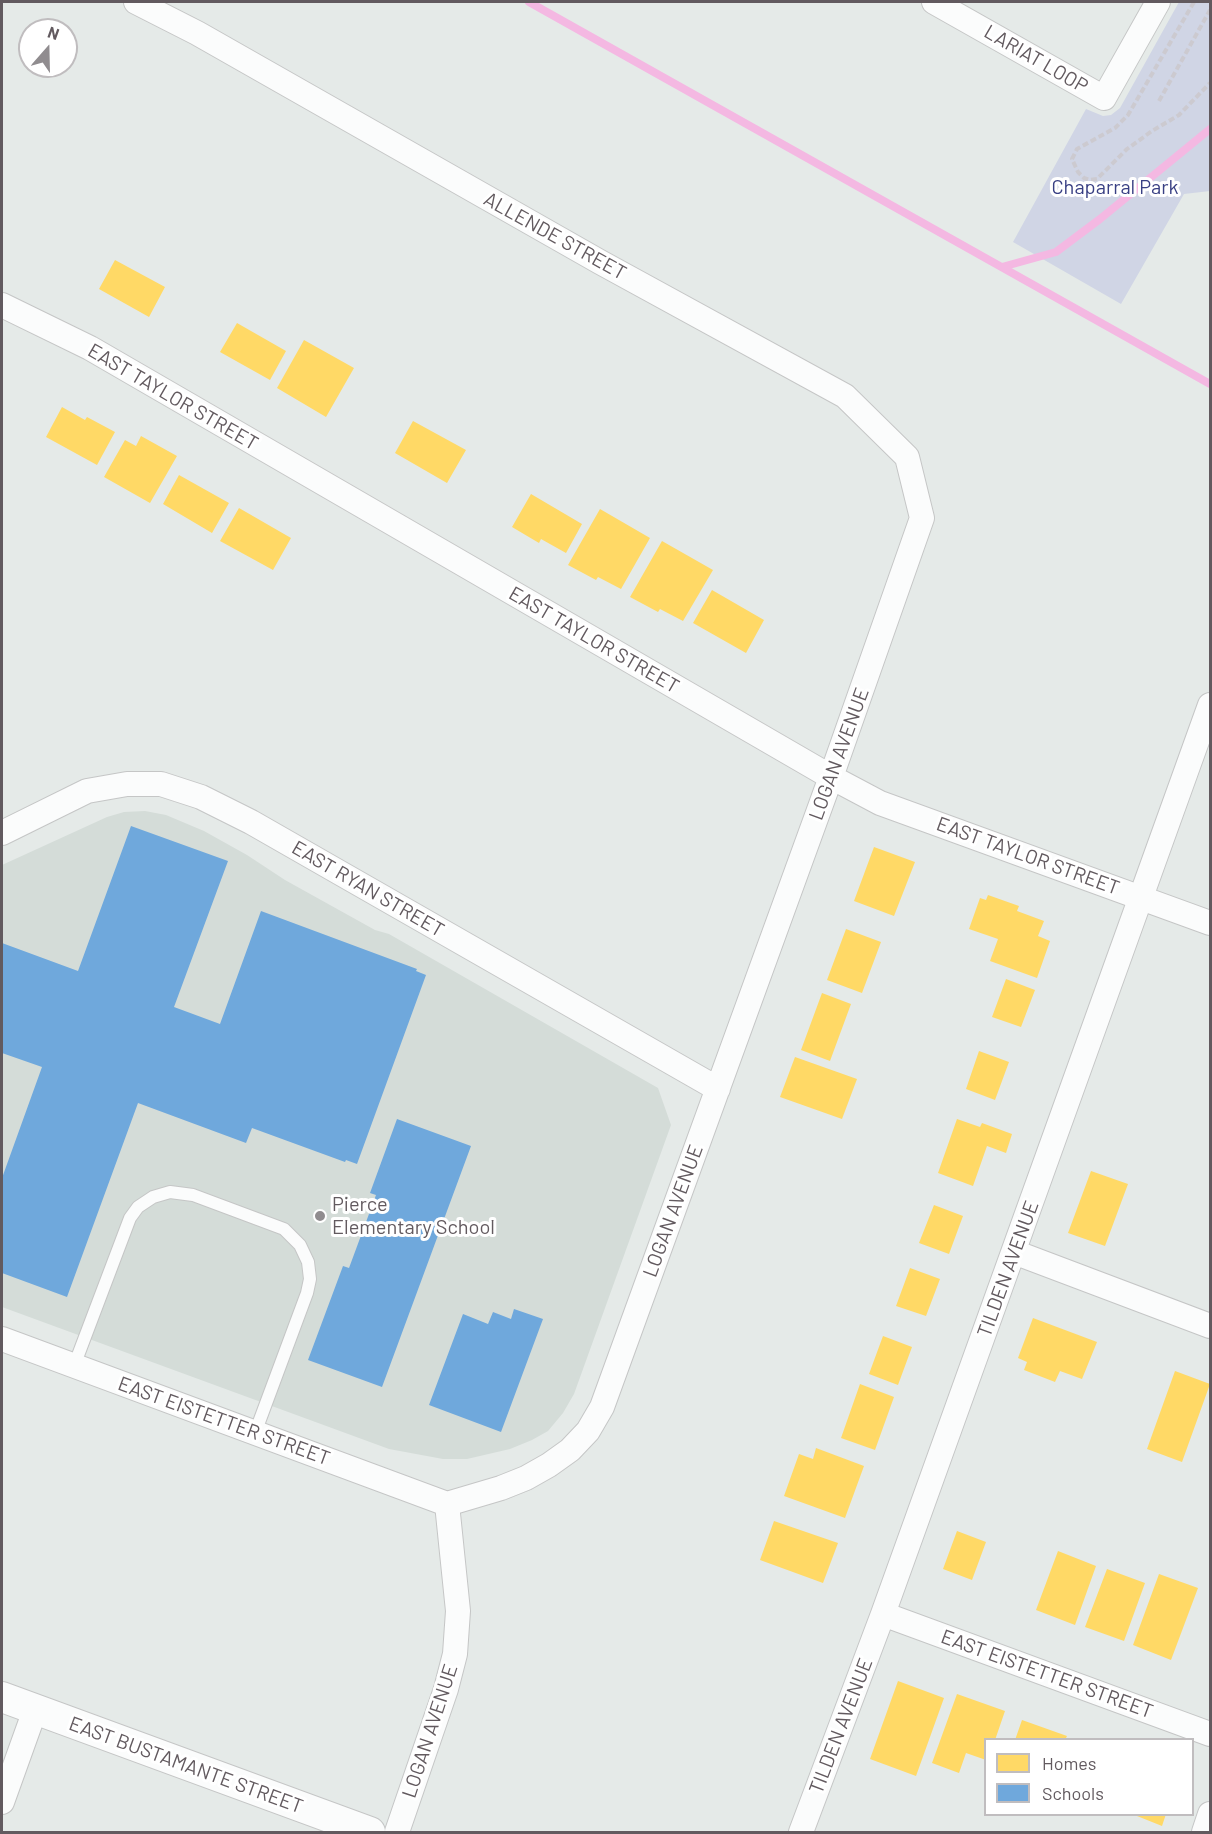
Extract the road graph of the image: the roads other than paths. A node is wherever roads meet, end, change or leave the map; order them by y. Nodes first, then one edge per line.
1 (136, 2) edge
2 (934, 2) edge
3 (1158, 2) edge
4 (2, 305) edge
5 (922, 518) joint
6 (1210, 705) edge
7 (831, 777) junction
8 (2, 833) edge
9 (1141, 897) junction
10 (1210, 923) edge
11 (718, 1089) junction
12 (1014, 1252) junction
13 (1210, 1326) edge
14 (2, 1339) edge
15 (74, 1366) junction
16 (255, 1433) junction
17 (447, 1504) junction
18 (883, 1614) junction
19 (2, 1697) edge
20 (35, 1710) junction
21 (1210, 1734) edge
22 (2, 1802) edge
23 (1210, 1814) edge
24 (370, 1833) edge
25 (397, 1833) edge
26 (801, 1833) edge
27 (1204, 1833) edge

1 - 5 street, ALLENDE STREET
2 - 3 street, LARIAT LOOP
4 - 7 street, EAST TAYLOR STREET
5 - 7 street, LOGAN AVENUE
6 - 9 street, TILDEN AVENUE
7 - 9 street, EAST TAYLOR STREET
7 - 11 street, LOGAN AVENUE
8 - 11 street, EAST RYAN STREET
9 - 10 street, EAST TAYLOR STREET
9 - 12 street, TILDEN AVENUE
11 - 17 street, LOGAN AVENUE
12 - 13 street
12 - 18 street, TILDEN AVENUE
14 - 15 street, EAST EISTETTER STREET
15 - 16 street, EAST EISTETTER STREET
15 - 16 lane
16 - 17 street, EAST EISTETTER STREET
17 - 25 street, LOGAN AVENUE
18 - 21 street, EAST EISTETTER STREET
18 - 26 street, TILDEN AVENUE
19 - 20 street, EAST BUSTAMANTE STREET
20 - 22 street
20 - 24 street, EAST BUSTAMANTE STREET
23 - 27 street

